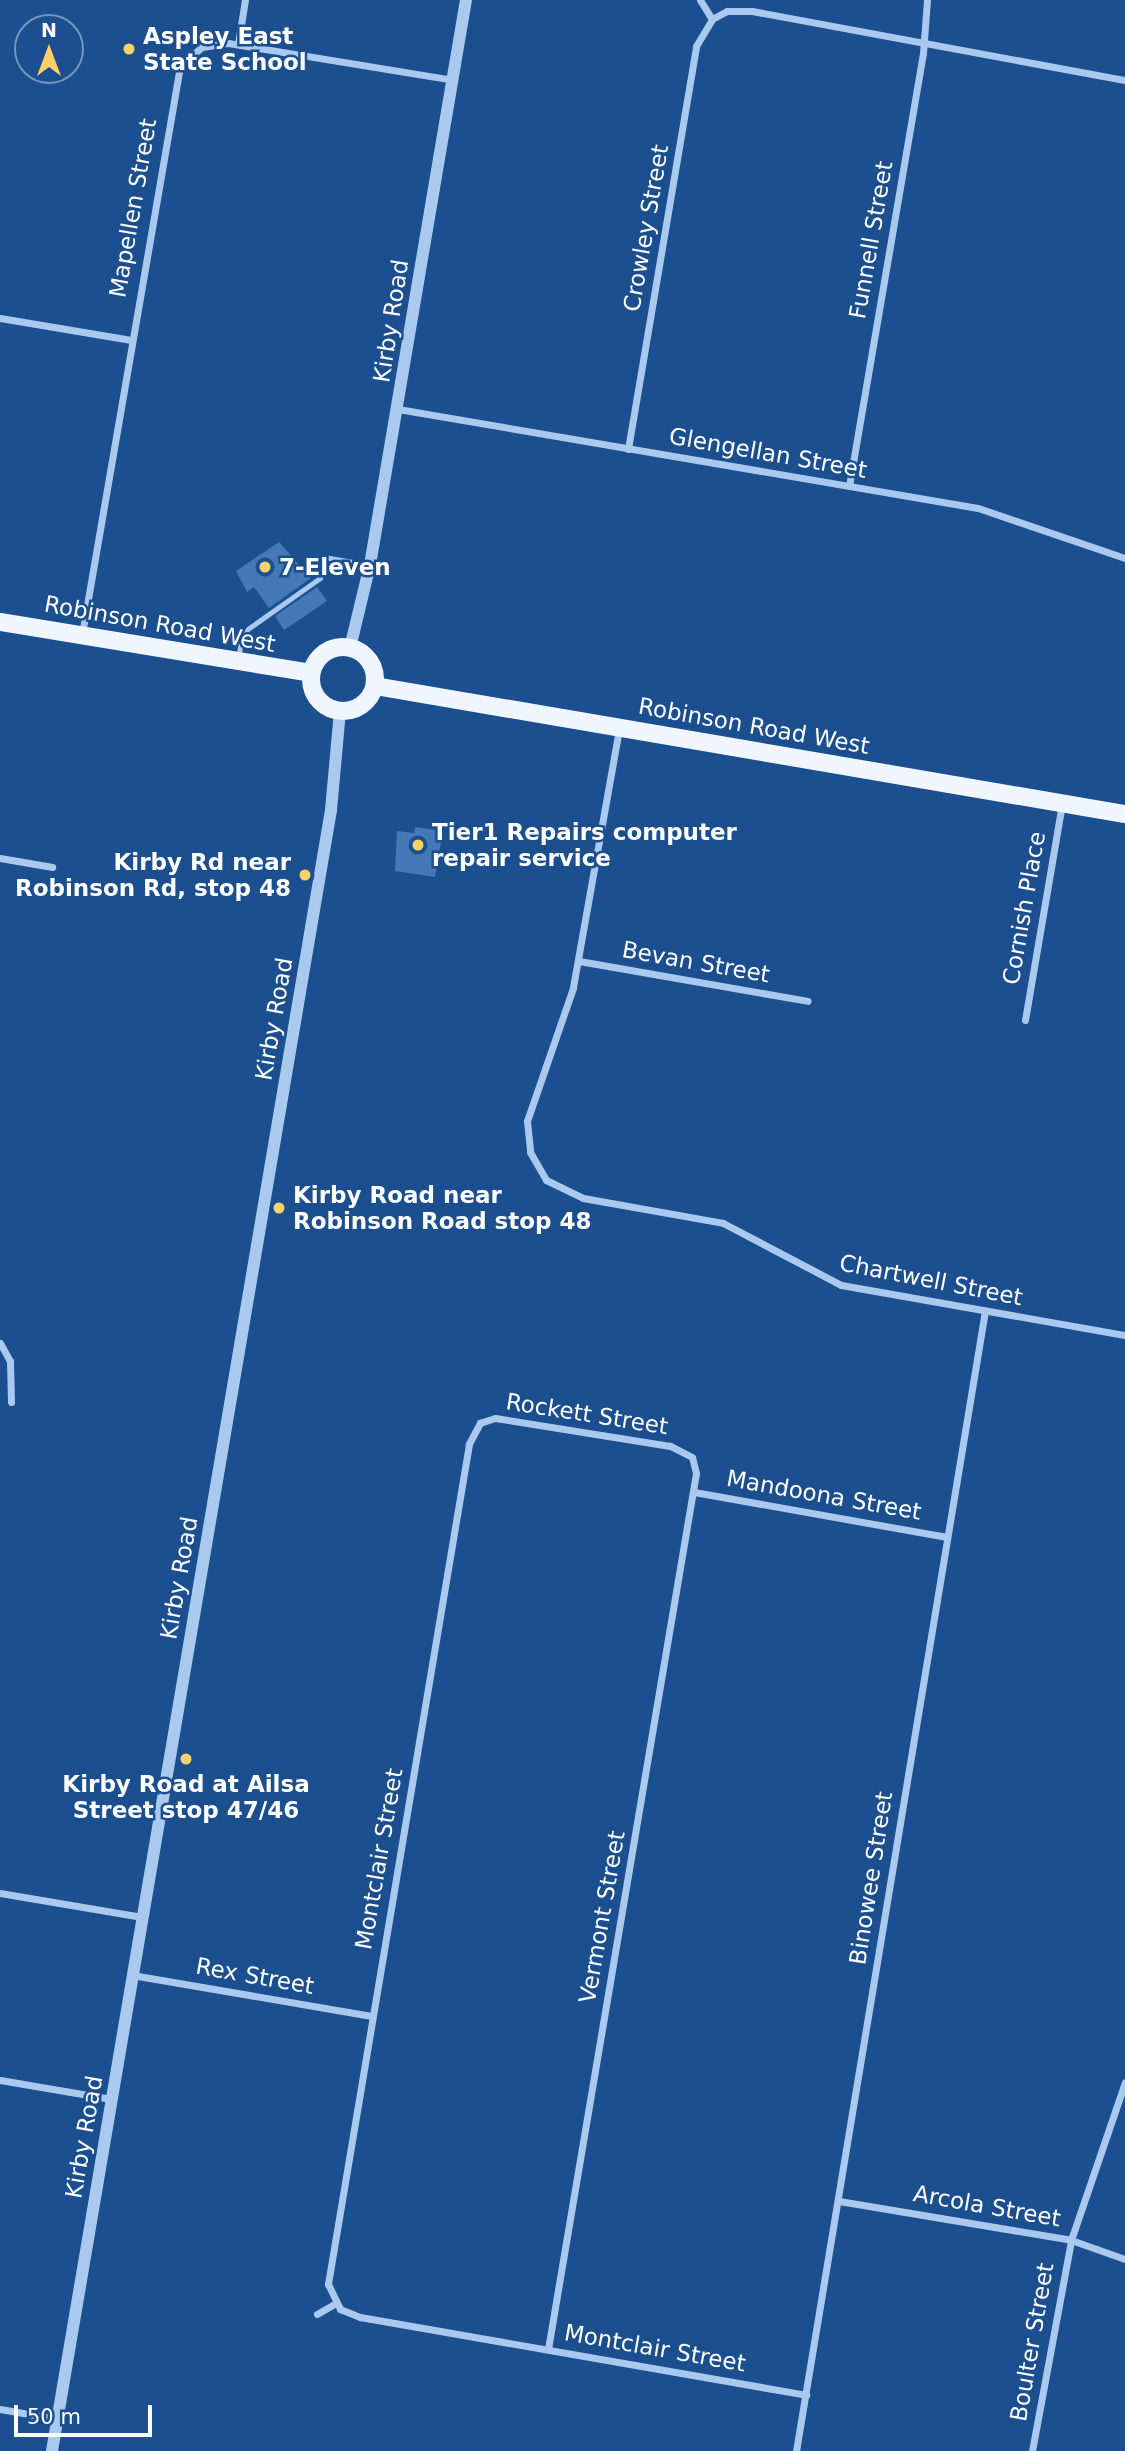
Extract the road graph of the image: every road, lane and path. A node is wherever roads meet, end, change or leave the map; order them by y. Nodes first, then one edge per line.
1 (245, 0) edge
2 (466, 0) edge
3 (701, 0) edge
4 (927, 0) edge
5 (712, 19) junction
6 (922, 43) junction
7 (237, 44) junction
8 (453, 80) junction
9 (1125, 80) edge
10 (0, 318) edge
11 (131, 340) junction
12 (398, 409) junction
13 (628, 449) junction
14 (849, 486) junction
15 (1125, 558) edge
16 (370, 565) junction
17 (0, 622) edge
18 (82, 636) junction
19 (350, 648) junction
20 (237, 662) junction
21 (311, 673) junction
22 (375, 686) junction
23 (340, 711) junction
24 (619, 728) junction
25 (1062, 803) junction
26 (1125, 814) edge
27 (0, 858) edge
28 (52, 867) dead end
29 (579, 961) junction
30 (808, 1001) dead end
31 (1025, 1020) dead end
32 (985, 1311) junction
33 (1125, 1335) edge
34 (0, 1343) edge
35 (11, 1402) dead end
36 (480, 1423) joint
37 (694, 1492) junction
38 (947, 1536) junction
39 (0, 1893) edge
40 (142, 1917) junction
41 (132, 1975) junction
42 (372, 2016) junction
43 (0, 2080) edge
44 (1125, 2082) edge
45 (111, 2099) junction
46 (839, 2201) junction
47 (1071, 2240) junction
48 (1125, 2259) edge
49 (335, 2303) junction
50 (317, 2314) dead end
51 (548, 2349) junction
52 (806, 2395) junction
53 (0, 2409) edge
54 (57, 2419) junction
55 (52, 2451) edge
56 (796, 2451) edge
57 (1032, 2451) edge

1 - 7 street
2 - 8 street, Kirby Road
3 - 5 street
4 - 6 street, Funnell Street
5 - 6 street
5 - 13 street, Crowley Street
6 - 9 street
6 - 14 street, Funnell Street
7 - 8 street, Mapellen Street
7 - 11 street, Mapellen Street
8 - 12 street, Kirby Road
10 - 11 street
11 - 18 street, Mapellen Street
12 - 13 street, Glengellan Street
12 - 16 street, Kirby Road
13 - 14 street, Glengellan Street
14 - 15 street, Glengellan Street
16 - 19 street, Kirby Road
16 - 20 lane
17 - 18 main road, Robinson Road West
18 - 20 main road, Robinson Road West
19 - 21 main road
19 - 22 main road
20 - 21 main road, Robinson Road West
21 - 23 main road
22 - 23 main road
22 - 24 main road, Robinson Road West
23 - 40 street, Kirby Road
24 - 25 main road, Robinson Road West
24 - 29 street, Chartwell Street
25 - 26 main road, Robinson Road West
25 - 31 street, Cornish Place
27 - 28 street
29 - 30 street, Bevan Street
29 - 32 street, Chartwell Street
32 - 33 street, Chartwell Street
32 - 38 street, Binowee Street
34 - 35 street
36 - 37 street, Rockett Street
36 - 42 street, Montclair Street
37 - 38 street, Mandoona Street
37 - 51 street, Vermont Street
38 - 46 street, Binowee Street
39 - 40 street
40 - 41 street, Kirby Road
41 - 42 street, Rex Street
41 - 45 street, Kirby Road
42 - 49 street, Montclair Street
43 - 45 street
44 - 47 street, Boulter Street
45 - 54 street, Kirby Road
46 - 47 street, Arcola Street
46 - 52 street, Binowee Street
47 - 48 street, Arcola Street
47 - 57 street, Boulter Street
49 - 50 street
49 - 51 street, Montclair Street
51 - 52 street, Montclair Street
52 - 56 street, Binowee Street
53 - 54 street
54 - 55 street, Kirby Road

